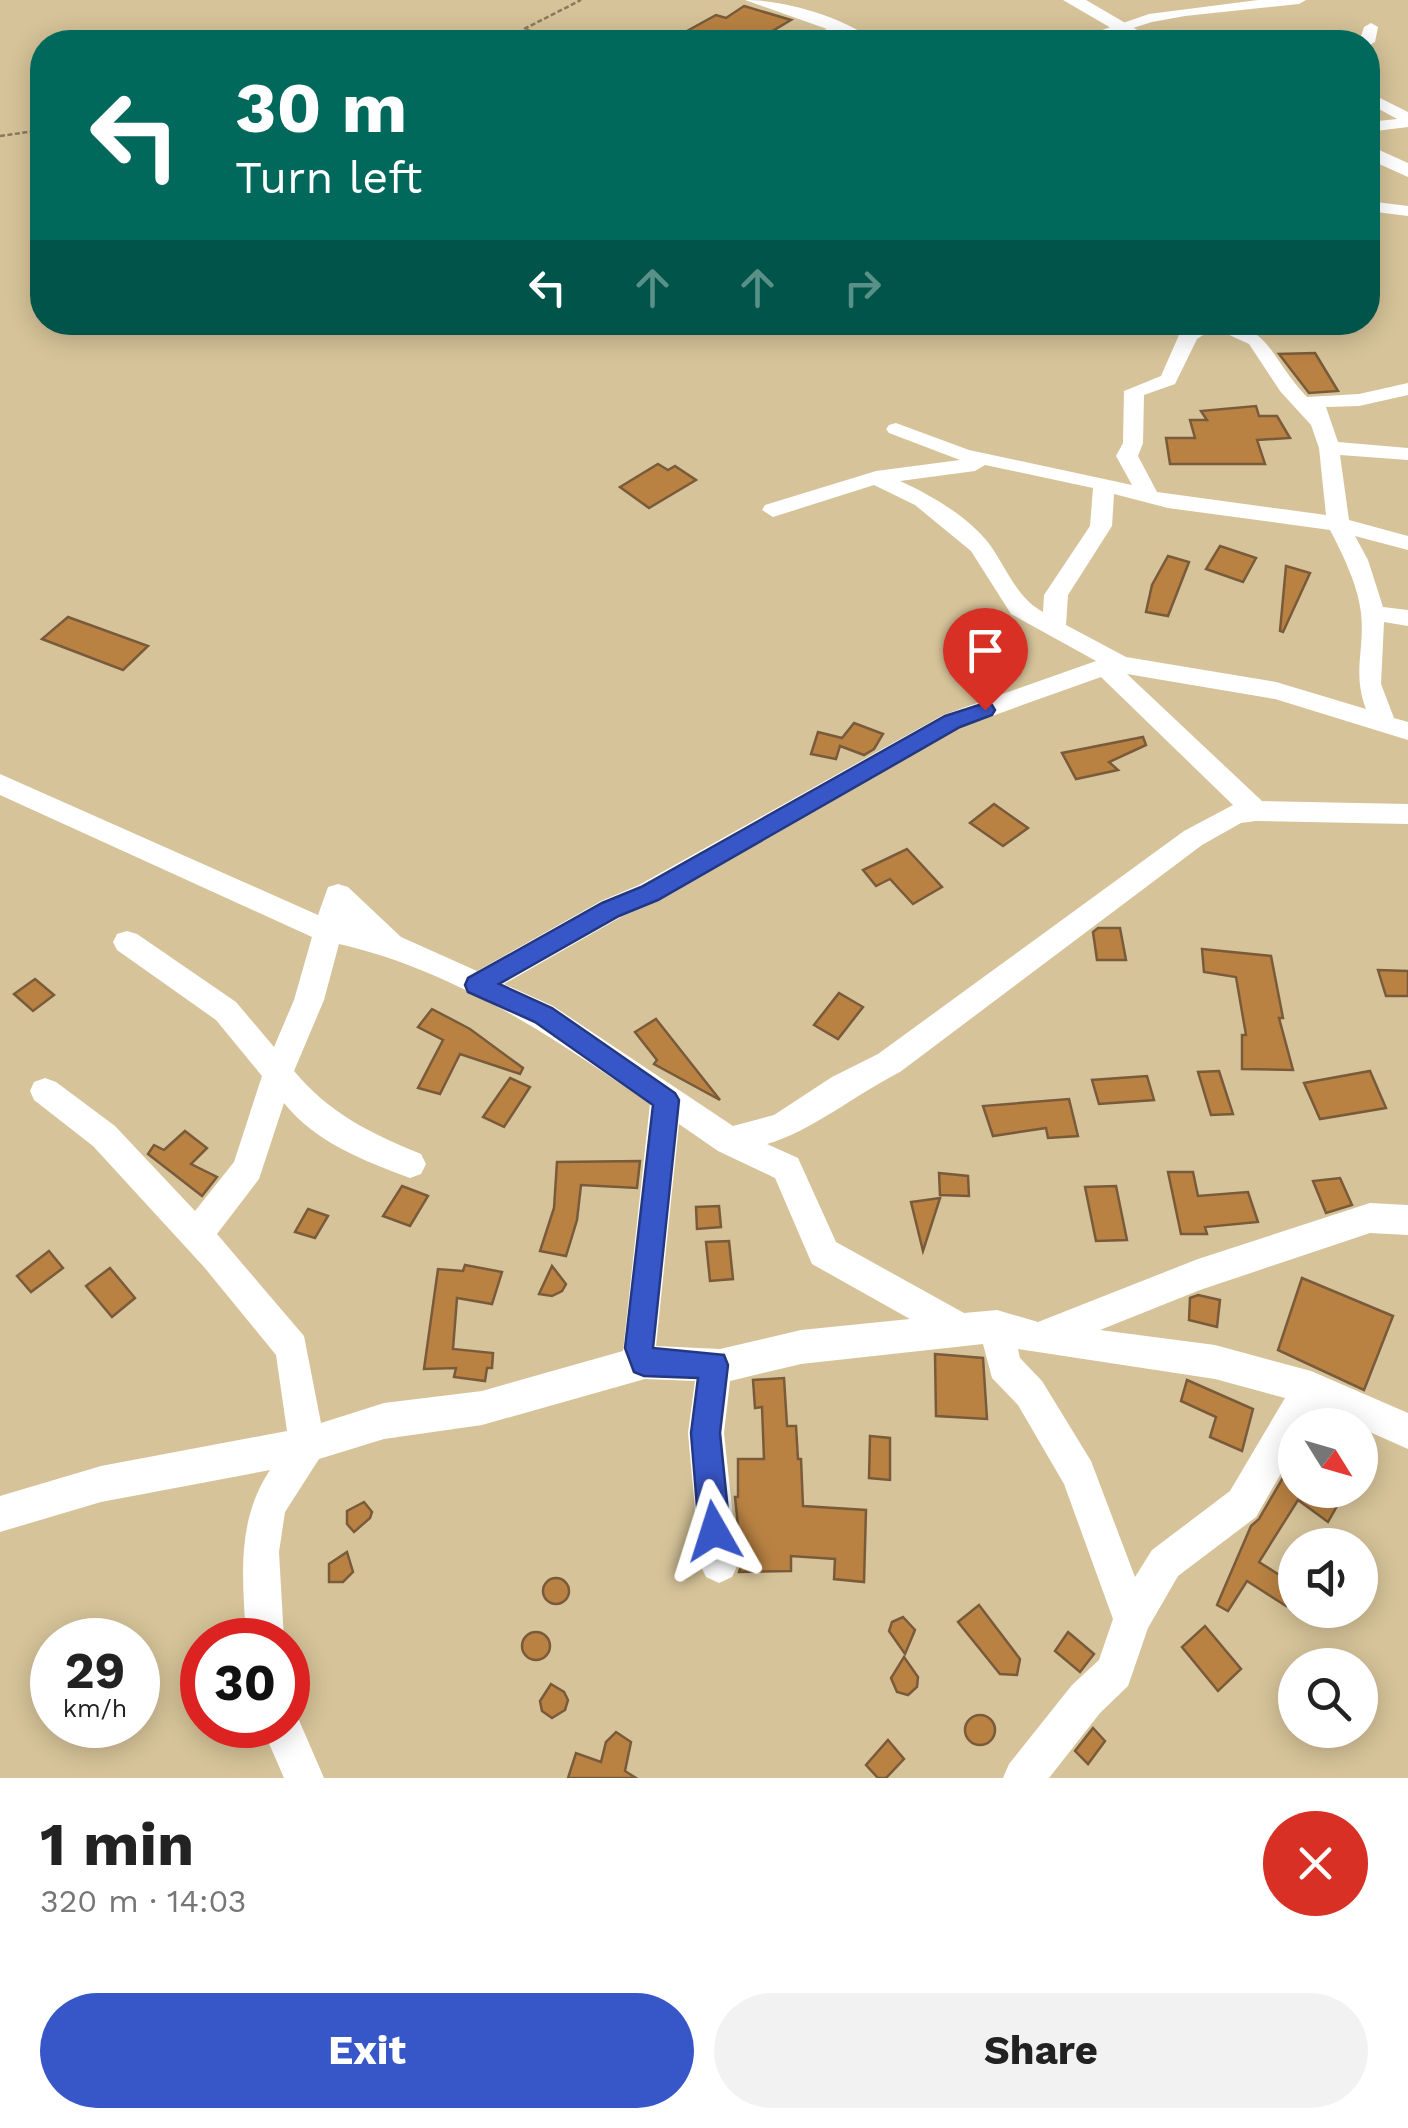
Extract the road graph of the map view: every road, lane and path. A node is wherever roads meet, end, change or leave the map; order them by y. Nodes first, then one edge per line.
1 (581, 0) edge
2 (752, 0) edge
3 (1072, 0) edge
4 (1299, 0) edge
5 (1279, 1) edge
6 (1124, 27) junction
7 (527, 30) edge
8 (842, 30) edge
9 (1114, 30) edge
10 (1129, 30) edge
11 (1380, 104) edge
12 (1408, 120) edge
13 (1380, 124) edge
14 (30, 132) edge
15 (0, 136) edge
16 (1380, 158) edge
17 (1408, 171) edge
18 (1380, 208) edge
19 (1408, 211) edge
20 (1189, 335) edge
21 (1245, 335) edge
22 (1408, 389) edge
23 (1322, 424) junction
24 (896, 429) dead end
25 (1329, 448) junction
26 (1408, 454) edge
27 (1001, 463) junction
28 (876, 478) junction
29 (1104, 485) junction
30 (1148, 496) junction
31 (773, 510) dead end
32 (1338, 524) junction
33 (1408, 543) edge
34 (1373, 613) junction
35 (1408, 618) edge
36 (1054, 626) junction
37 (1113, 666) junction
38 (1396, 728) edge
39 (0, 784) edge
40 (1256, 810) junction
41 (1408, 814) edge
42 (330, 931) junction
43 (127, 942) dead end
44 (476, 985) junction
45 (278, 1070) junction
46 (45, 1092) dead end
47 (666, 1100) junction
48 (729, 1141) junction
49 (410, 1164) dead end
50 (1408, 1220) edge
51 (196, 1235) junction
52 (997, 1326) junction
53 (958, 1328) junction
54 (1038, 1338) junction
55 (644, 1362) junction
56 (714, 1365) junction
57 (1311, 1388) junction
58 (1408, 1431) edge
59 (307, 1444) junction
60 (0, 1514) edge
61 (719, 1564) dead end
62 (264, 1618) edge
63 (1132, 1619) junction
64 (292, 1748) edge
65 (304, 1778) edge
66 (1023, 1778) edge

1 - 7 path
2 - 8 street
3 - 6 main road
4 - 5 street
5 - 6 street
6 - 9 street
6 - 10 main road
11 - 12 street
12 - 13 street
14 - 15 path
16 - 17 main road
18 - 19 street
20 - 30 street
21 - 23 street
22 - 23 street
23 - 25 street
24 - 27 street
25 - 26 street
25 - 32 street
27 - 28 street
27 - 29 street
28 - 31 street
28 - 36 street
29 - 30 street
29 - 36 street
30 - 32 street
32 - 33 street
32 - 34 street
34 - 35 street
34 - 38 street
36 - 37 street
37 - 38 street
37 - 40 street
37 - 44 street
39 - 42 street
40 - 41 street
40 - 48 street
42 - 44 street
42 - 45 street
43 - 45 street
44 - 47 street
45 - 49 street
45 - 51 street
46 - 51 street
47 - 48 street
47 - 55 street
48 - 53 street
50 - 54 street
51 - 59 street
52 - 53 street
52 - 54 street
52 - 63 street
53 - 56 street
54 - 57 street
55 - 56 street
55 - 59 street
56 - 61 street
57 - 58 street
57 - 63 street
59 - 60 street
59 - 62 street
63 - 66 street
64 - 65 street

